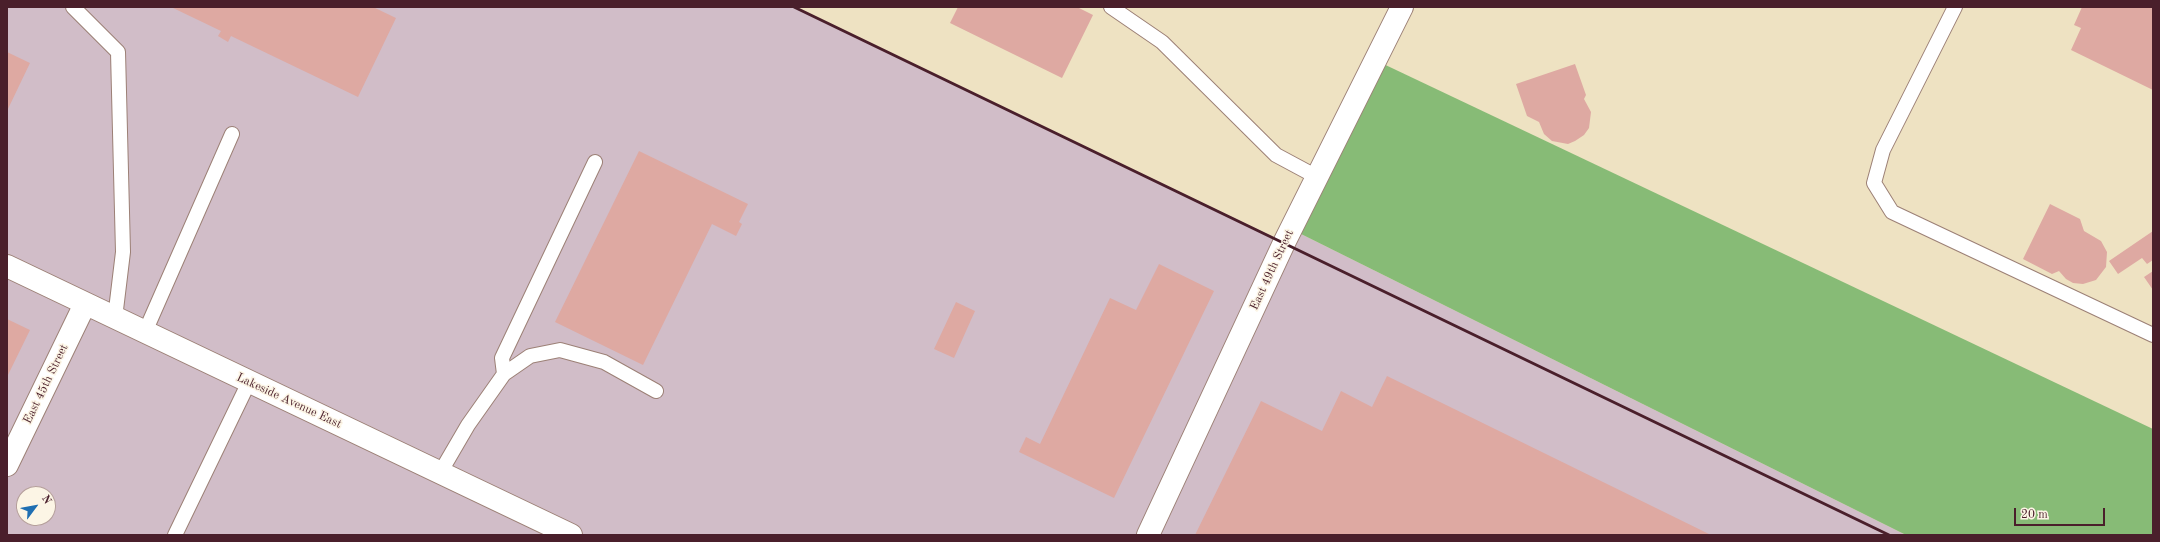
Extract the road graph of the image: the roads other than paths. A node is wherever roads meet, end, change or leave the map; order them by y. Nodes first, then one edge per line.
1 (73, 7) edge
2 (1111, 7) edge
3 (1402, 7) edge
4 (1955, 7) edge
5 (232, 134) dead end
6 (595, 162) dead end
7 (1317, 177) junction
8 (7, 266) edge
9 (85, 304) junction
10 (115, 318) junction
11 (145, 332) junction
12 (2153, 335) edge
13 (504, 374) junction
14 (249, 382) junction
15 (656, 392) dead end
16 (7, 465) edge
17 (440, 473) junction
18 (175, 535) edge
19 (571, 535) edge
20 (1148, 535) edge

1 - 10 lane
2 - 7 lane
3 - 7 street, East 49th Street
4 - 12 lane
5 - 11 lane
6 - 13 lane
7 - 20 street, East 49th Street
8 - 9 street, Lakeside Avenue East
9 - 10 street, Lakeside Avenue East
9 - 16 street, East 45th Street
10 - 11 street, Lakeside Avenue East
11 - 14 street, Lakeside Avenue East
13 - 15 lane
13 - 17 lane
14 - 17 street, Lakeside Avenue East
14 - 18 lane
17 - 19 street, Lakeside Avenue East

